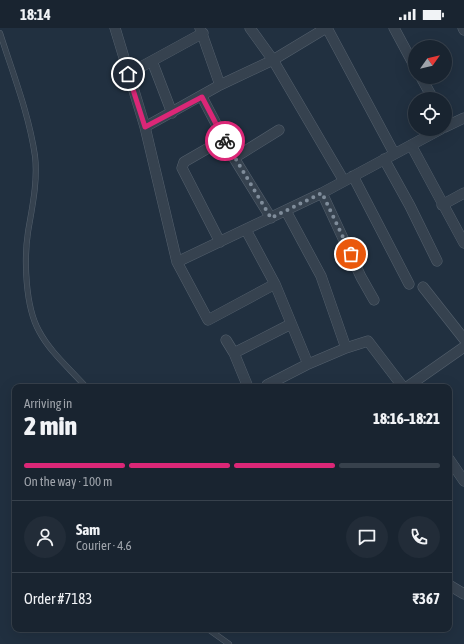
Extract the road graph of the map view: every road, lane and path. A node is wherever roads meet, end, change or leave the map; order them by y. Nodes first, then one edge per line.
1 (115, 28) edge
2 (250, 28) edge
3 (327, 28) edge
4 (394, 28) edge
5 (202, 31) edge
6 (0, 34) edge
7 (408, 53) edge
8 (273, 60) junction
9 (152, 61) junction
10 (128, 74) junction
11 (220, 85) junction
12 (202, 97) junction
13 (172, 113) junction
14 (464, 118) edge
15 (452, 123) edge
16 (145, 127) junction
17 (279, 130) dead end
18 (427, 136) edge
19 (224, 139) junction
20 (411, 145) junction
21 (394, 153) junction
22 (234, 158) junction
23 (384, 159) junction
24 (348, 178) junction
25 (322, 193) junction
26 (464, 193) edge
27 (442, 205) junction
28 (286, 211) junction
29 (271, 218) junction
30 (246, 230) junction
31 (220, 242) junction
32 (464, 243) edge
33 (437, 261) dead end
34 (177, 262) junction
35 (275, 284) junction
36 (409, 284) dead end
37 (423, 287) dead end
38 (374, 300) dead end
39 (291, 324) junction
40 (226, 340) dead end
41 (464, 340) edge
42 (464, 347) edge
43 (346, 348) junction
44 (234, 354) junction
45 (308, 364) junction
46 (83, 384) edge
47 (247, 384) edge
48 (268, 384) edge
49 (401, 384) edge
50 (411, 384) edge
51 (452, 463) edge
52 (464, 481) edge
53 (452, 587) edge
54 (464, 594) edge
55 (212, 632) edge
56 (229, 644) edge

1 - 10 street
2 - 8 street
3 - 8 street
3 - 21 street
4 - 7 street
5 - 9 street
5 - 11 street
6 - 46 lane
8 - 11 street
8 - 24 street
9 - 10 street
9 - 13 street
10 - 16 street
11 - 12 street
12 - 13 street
12 - 19 street
13 - 16 street
14 - 15 street
16 - 34 street
17 - 22 street
18 - 20 street
19 - 22 street
19 - 31 street
20 - 21 street
20 - 27 street
21 - 23 street
22 - 29 street
23 - 24 street
23 - 33 street
24 - 25 street
24 - 36 street
25 - 28 street
25 - 38 street
26 - 27 street
27 - 32 street
28 - 29 street
28 - 43 street
29 - 30 street
30 - 31 street
30 - 35 street
31 - 34 street
34 - 35 street
35 - 39 street
37 - 41 street
39 - 44 street
39 - 45 street
40 - 44 street
42 - 50 street
43 - 45 street
43 - 49 street
44 - 47 street
45 - 48 street
51 - 52 street
53 - 54 street
55 - 56 lane

